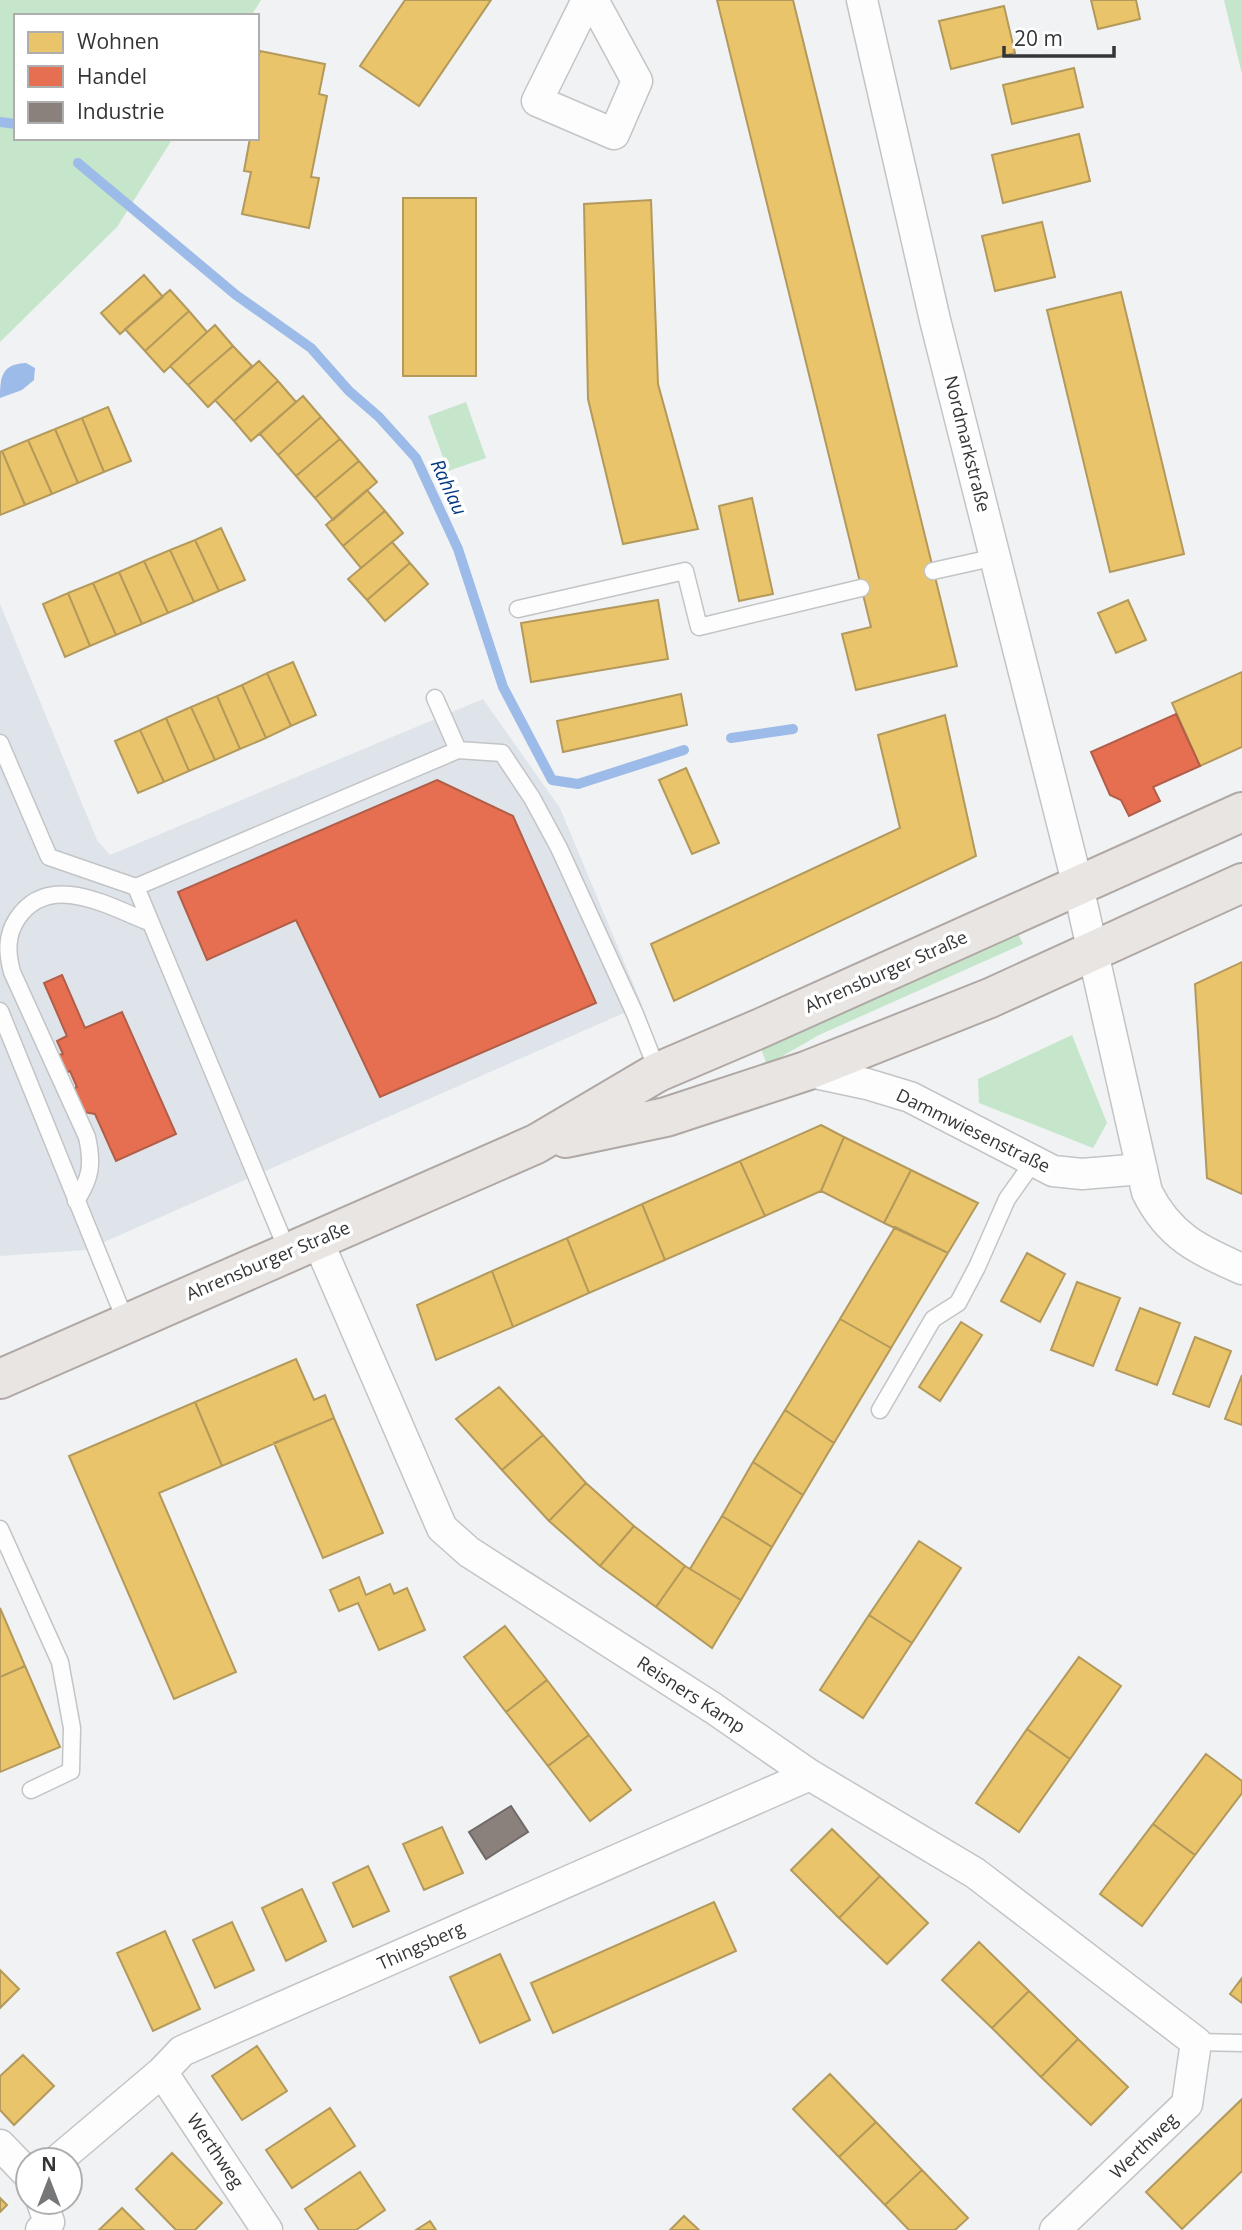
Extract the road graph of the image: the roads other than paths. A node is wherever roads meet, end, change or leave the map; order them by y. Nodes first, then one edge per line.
1 (587, 0) edge
2 (593, 0) edge
3 (862, 0) edge
4 (996, 557) junction
5 (933, 571) dead end
6 (861, 588) dead end
7 (519, 609) dead end
8 (435, 698) dead end
9 (0, 743) edge
10 (458, 750) junction
11 (1242, 812) edge
12 (1242, 883) edge
13 (1078, 886) junction
14 (136, 887) junction
15 (151, 923) junction
16 (1094, 951) junction
17 (0, 1011) edge
18 (806, 1071) junction
19 (658, 1072) junction
20 (536, 1144) junction
21 (1034, 1161) junction
22 (1142, 1169) junction
23 (76, 1200) junction
24 (302, 1245) junction
25 (1242, 1269) edge
26 (126, 1322) junction
27 (0, 1379) edge
28 (880, 1410) dead end
29 (0, 1529) edge
30 (810, 1776) junction
31 (31, 1790) dead end
32 (1196, 2042) junction
33 (1242, 2043) edge
34 (162, 2073) junction
35 (0, 2145) edge
36 (75, 2146) edge
37 (14, 2160) edge
38 (47, 2216) edge
39 (41, 2230) edge
40 (267, 2230) edge
41 (1055, 2230) edge

1 - 2 street
3 - 4 street, Nordmarkstraße
4 - 5 lane
4 - 13 street, Nordmarkstraße
6 - 7 lane
8 - 10 lane
9 - 14 lane
10 - 14 lane
10 - 19 lane
11 - 13 main road, Ahrensburger Straße
12 - 16 main road, Ahrensburger Straße
13 - 16 street, Nordmarkstraße
13 - 19 main road, Ahrensburger Straße
14 - 15 lane
15 - 23 lane
15 - 24 lane
16 - 18 main road, Ahrensburger Straße
16 - 22 street
17 - 23 lane
18 - 20 main road, Ahrensburger Straße
18 - 21 street, Dammwiesenstraße
19 - 20 main road, Ahrensburger Straße
20 - 24 main road, Ahrensburger Straße
21 - 22 street, Dammwiesenstraße
21 - 28 lane
22 - 25 street
23 - 26 lane
24 - 26 main road, Ahrensburger Straße
24 - 30 street, Reisners Kamp
26 - 27 main road, Ahrensburger Straße
29 - 31 lane
30 - 32 street, Reisners Kamp
30 - 34 street, Thingsberg
32 - 33 lane
32 - 41 street, Werthweg
34 - 36 street, Thingsberg
34 - 40 street, Werthweg
35 - 37 street
38 - 39 street

